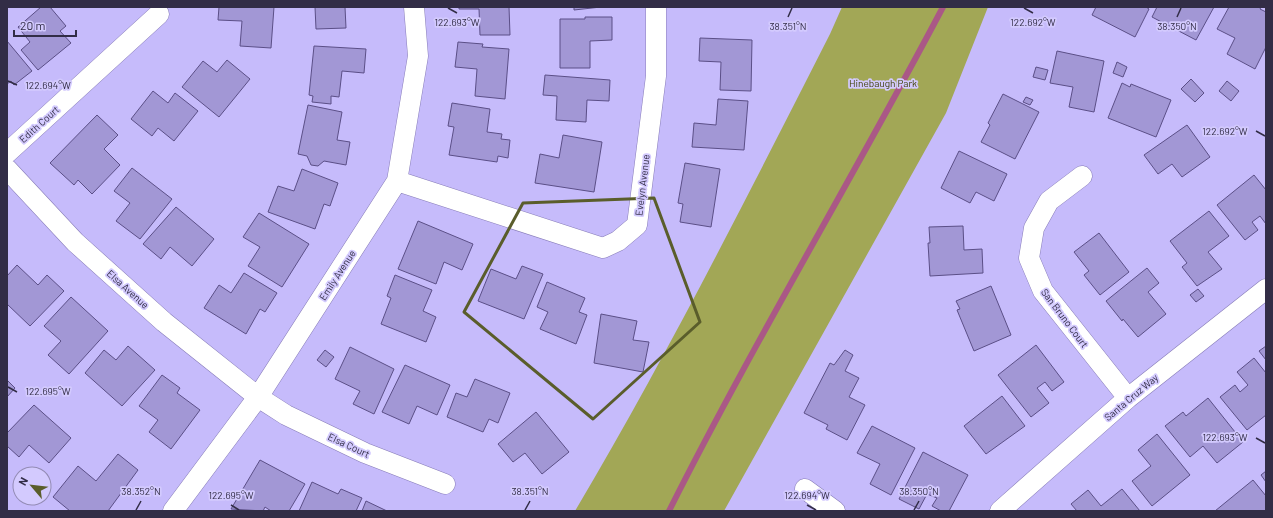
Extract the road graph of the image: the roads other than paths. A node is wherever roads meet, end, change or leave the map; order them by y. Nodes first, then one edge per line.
1 (414, 7) edge
2 (656, 7) edge
3 (158, 14) dead end
4 (7, 153) edge
5 (7, 169) edge
6 (1082, 176) dead end
7 (396, 181) junction
8 (1266, 289) edge
9 (258, 397) junction
10 (1128, 398) junction
11 (445, 484) dead end
12 (806, 489) dead end
13 (173, 511) edge
14 (834, 511) edge
15 (1000, 511) edge

1 - 7 street, Emily Avenue
2 - 7 street, Evelyn Avenue
3 - 4 street, Edith Court
5 - 9 street, Elsa Avenue
6 - 10 street, San Bruno Court
7 - 9 street, Emily Avenue
8 - 10 street, Santa Cruz Way
9 - 11 street, Elsa Court
9 - 13 street, Emily Avenue
10 - 15 street, Santa Cruz Way
12 - 14 street

